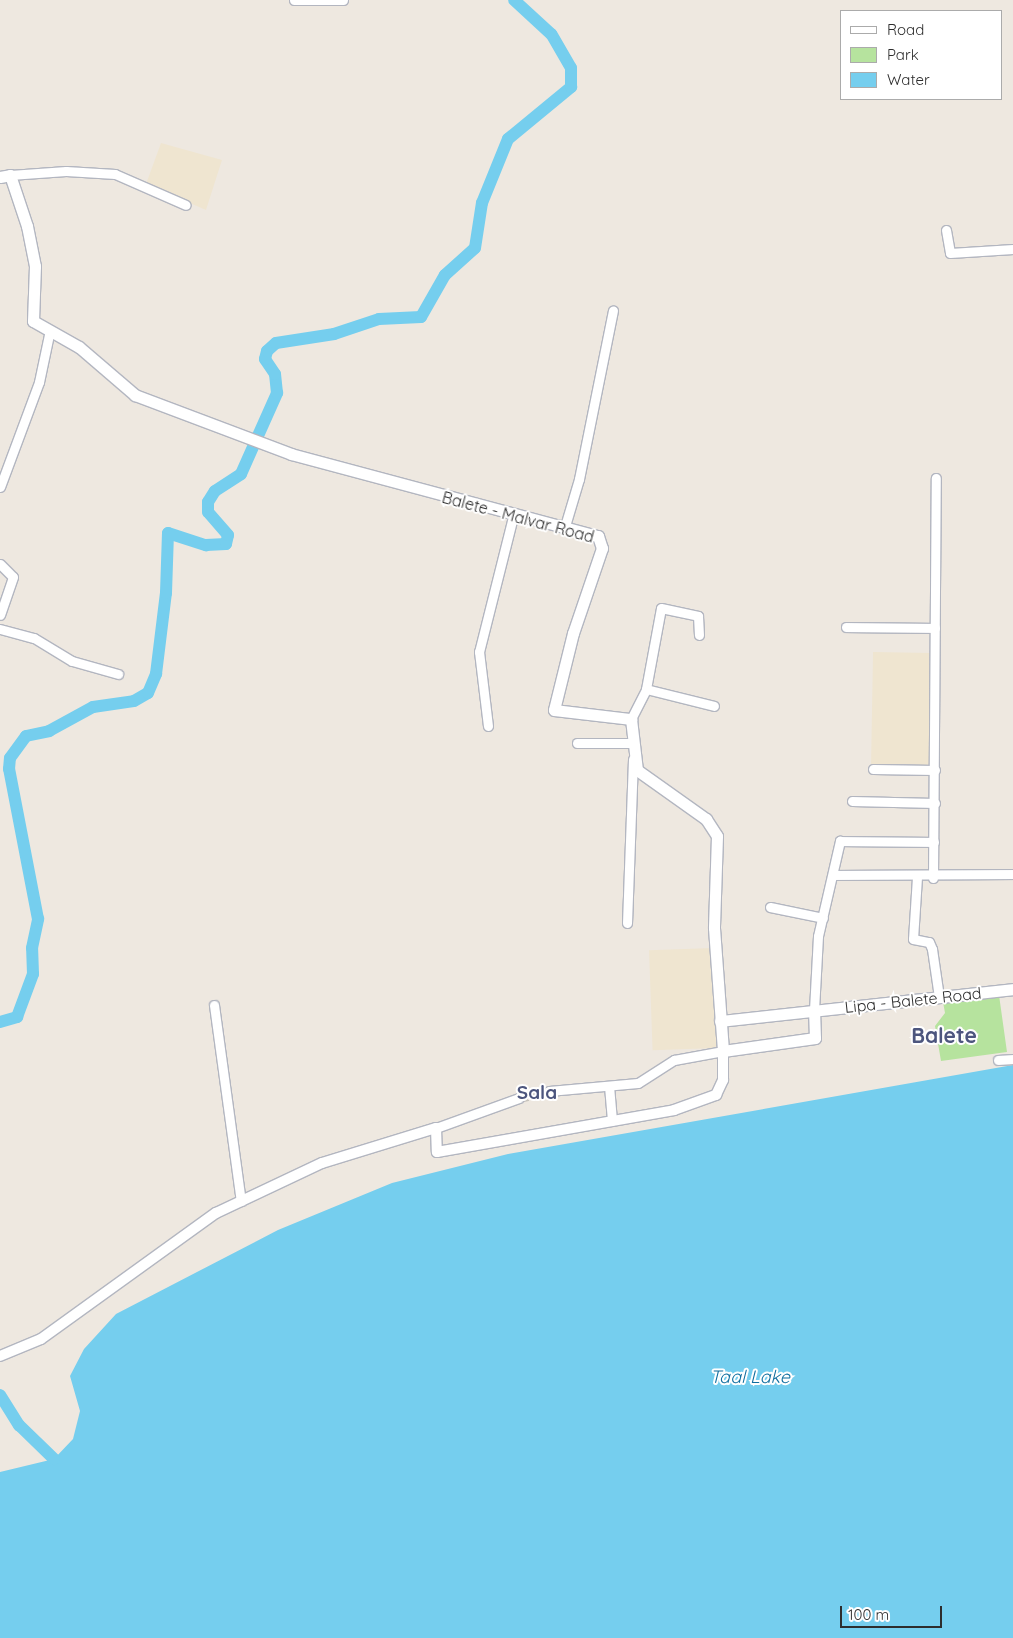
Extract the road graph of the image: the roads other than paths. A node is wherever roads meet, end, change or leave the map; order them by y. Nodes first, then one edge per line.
1 (294, 0) edge
2 (343, 0) edge
3 (5, 176) edge
4 (186, 205) dead end
5 (946, 230) dead end
6 (1013, 249) edge
7 (613, 310) dead end
8 (50, 330) junction
9 (936, 478) dead end
10 (0, 487) edge
11 (514, 513) junction
12 (565, 526) junction
13 (0, 564) edge
14 (0, 615) edge
15 (846, 628) dead end
16 (936, 628) junction
17 (0, 629) edge
18 (699, 635) dead end
19 (118, 674) dead end
20 (646, 690) junction
21 (714, 706) dead end
22 (632, 719) junction
23 (488, 726) dead end
24 (577, 743) dead end
25 (632, 743) junction
26 (633, 759) junction
27 (873, 769) dead end
28 (935, 770) junction
29 (852, 801) dead end
30 (935, 803) junction
31 (934, 842) junction
32 (1013, 874) edge
33 (835, 875) junction
34 (917, 877) junction
35 (933, 878) junction
36 (770, 908) dead end
37 (823, 918) junction
38 (627, 923) dead end
39 (1013, 989) edge
40 (939, 997) junction
41 (214, 1005) dead end
42 (814, 1010) junction
43 (720, 1022) junction
44 (723, 1051) junction
45 (1013, 1059) edge
46 (998, 1060) dead end
47 (609, 1086) junction
48 (549, 1091) tunnel mouth
49 (518, 1098) tunnel mouth
50 (612, 1121) junction
51 (436, 1128) junction
52 (240, 1202) junction
53 (2, 1356) edge

1 - 2 street
3 - 4 street
3 - 8 main road, Balete - Malvar Road
5 - 6 street
7 - 12 street
8 - 10 street
8 - 11 main road, Balete - Malvar Road
9 - 16 street
11 - 12 main road, Balete - Malvar Road
11 - 23 street
12 - 22 main road, Balete - Malvar Road
13 - 14 street
15 - 16 street
16 - 28 street
17 - 19 street
18 - 20 street
20 - 21 street
20 - 22 street
22 - 25 main road
24 - 25 street
25 - 26 main road
26 - 38 street
26 - 43 main road
27 - 28 street
28 - 30 street
29 - 30 street
30 - 31 street
31 - 33 street
31 - 35 street
32 - 35 street
33 - 34 street
33 - 37 street
34 - 35 street
34 - 40 street
36 - 37 street
37 - 42 street
39 - 40 main road, Lipa - Balete Road
40 - 42 main road, Lipa - Balete Road
41 - 52 street
42 - 43 main road
42 - 44 main road
43 - 44 main road
44 - 47 street
44 - 50 street
45 - 46 street
47 - 48 street
47 - 50 street
49 - 51 street
50 - 51 street
51 - 52 street
52 - 53 street

